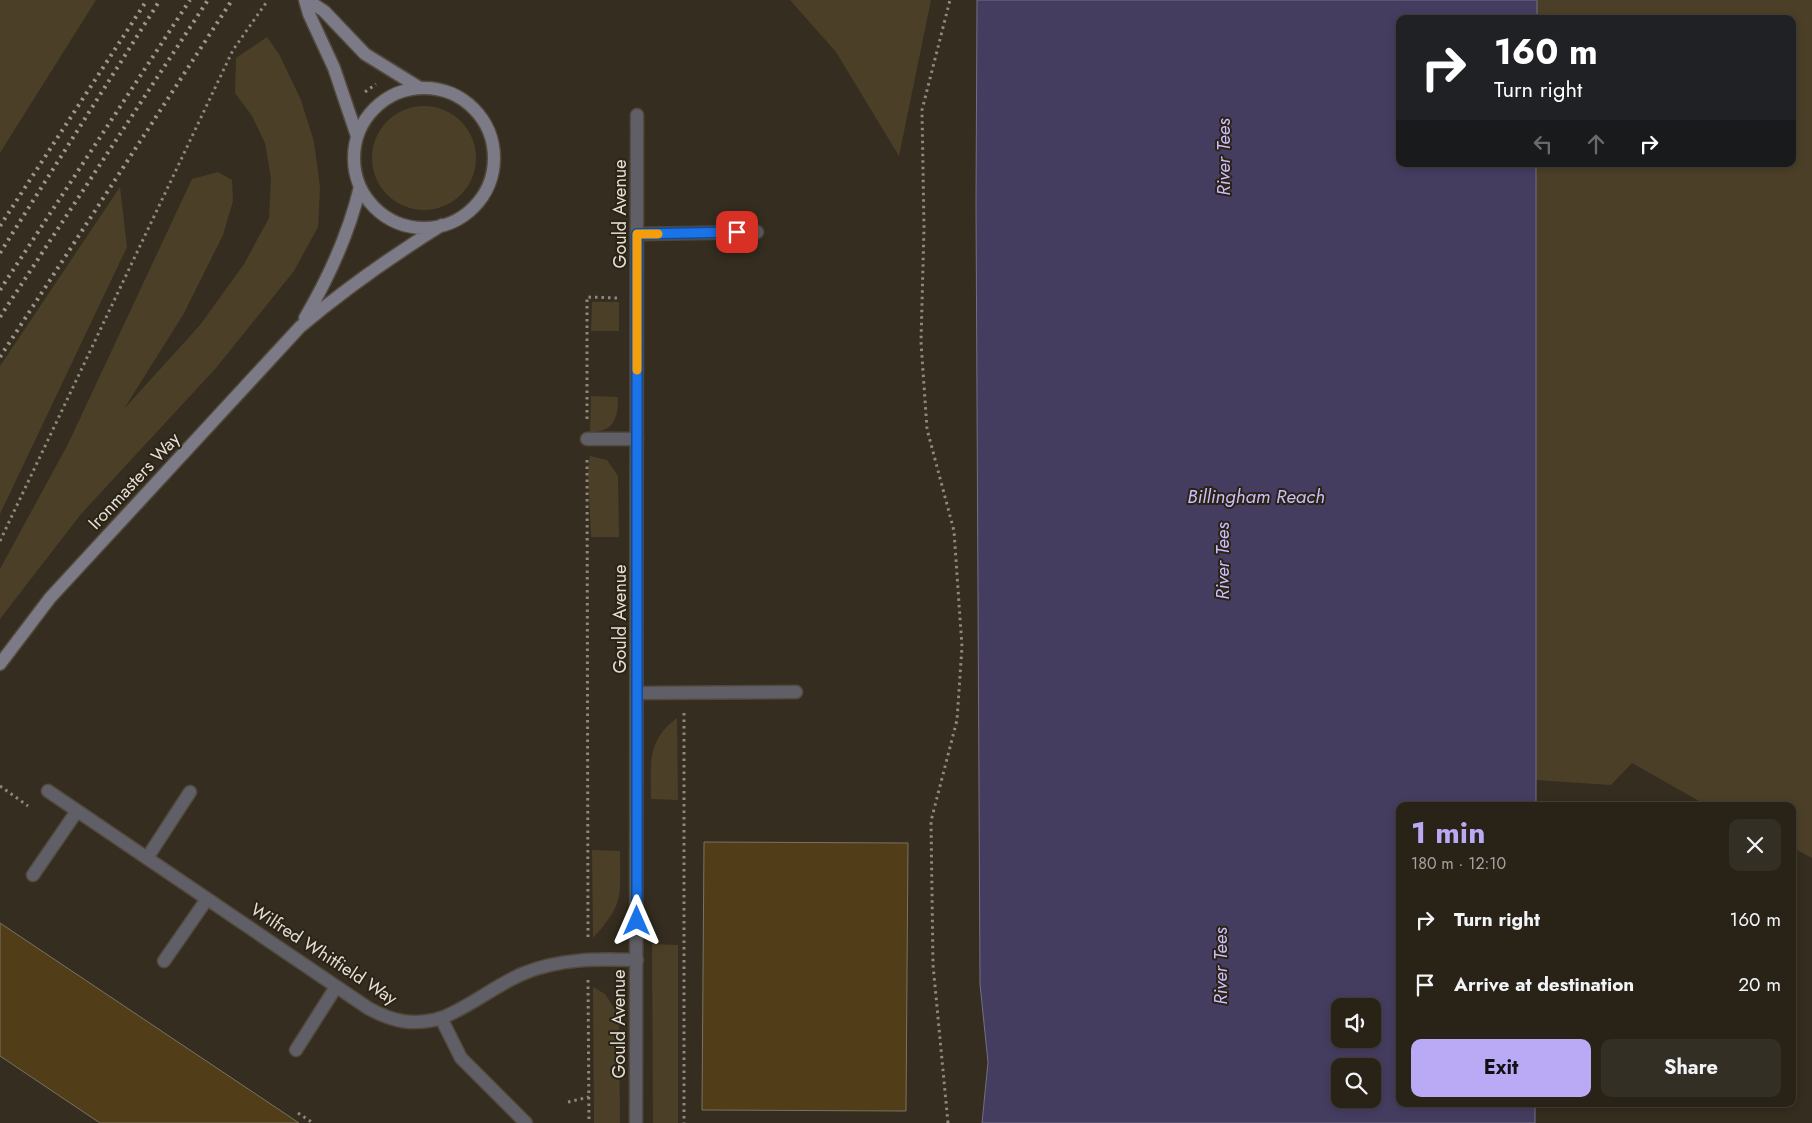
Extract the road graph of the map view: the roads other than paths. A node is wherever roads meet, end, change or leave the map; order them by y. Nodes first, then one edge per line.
1 (306, 0) edge
2 (420, 88) junction
3 (636, 115) dead end
4 (357, 136) junction
5 (360, 187) junction
6 (442, 225) junction
7 (757, 232) dead end
8 (637, 234) junction
9 (300, 327) junction
10 (587, 439) road end
11 (637, 439) junction
12 (0, 664) edge
13 (637, 692) junction
14 (796, 692) dead end
15 (48, 791) dead end
16 (190, 792) dead end
17 (77, 811) junction
18 (147, 858) junction
19 (33, 875) dead end
20 (207, 899) junction
21 (637, 960) junction
22 (164, 961) dead end
23 (336, 987) junction
24 (441, 1018) junction
25 (296, 1050) dead end
26 (526, 1123) edge
27 (636, 1123) edge

1 - 2 street, Ironmasters Way
1 - 4 street, Ironmasters Way
2 - 4 street, Ironmasters Way
2 - 6 street, Ironmasters Way
3 - 8 street, Gould Avenue
4 - 5 street, Ironmasters Way
5 - 6 street, Ironmasters Way
5 - 9 street, Ironmasters Way
6 - 9 street, Ironmasters Way
7 - 8 street
8 - 11 street, Gould Avenue
9 - 12 street, Ironmasters Way
10 - 11 street
11 - 13 street, Gould Avenue
13 - 14 street
13 - 21 street, Gould Avenue
15 - 17 street, Wilfred Whitfield Way
16 - 18 street
17 - 18 street, Wilfred Whitfield Way
17 - 19 street
18 - 20 street, Wilfred Whitfield Way
20 - 22 street
20 - 23 street, Wilfred Whitfield Way
21 - 24 street, Wilfred Whitfield Way
21 - 27 street, Gould Avenue
23 - 24 street, Wilfred Whitfield Way
23 - 25 street
24 - 26 street

